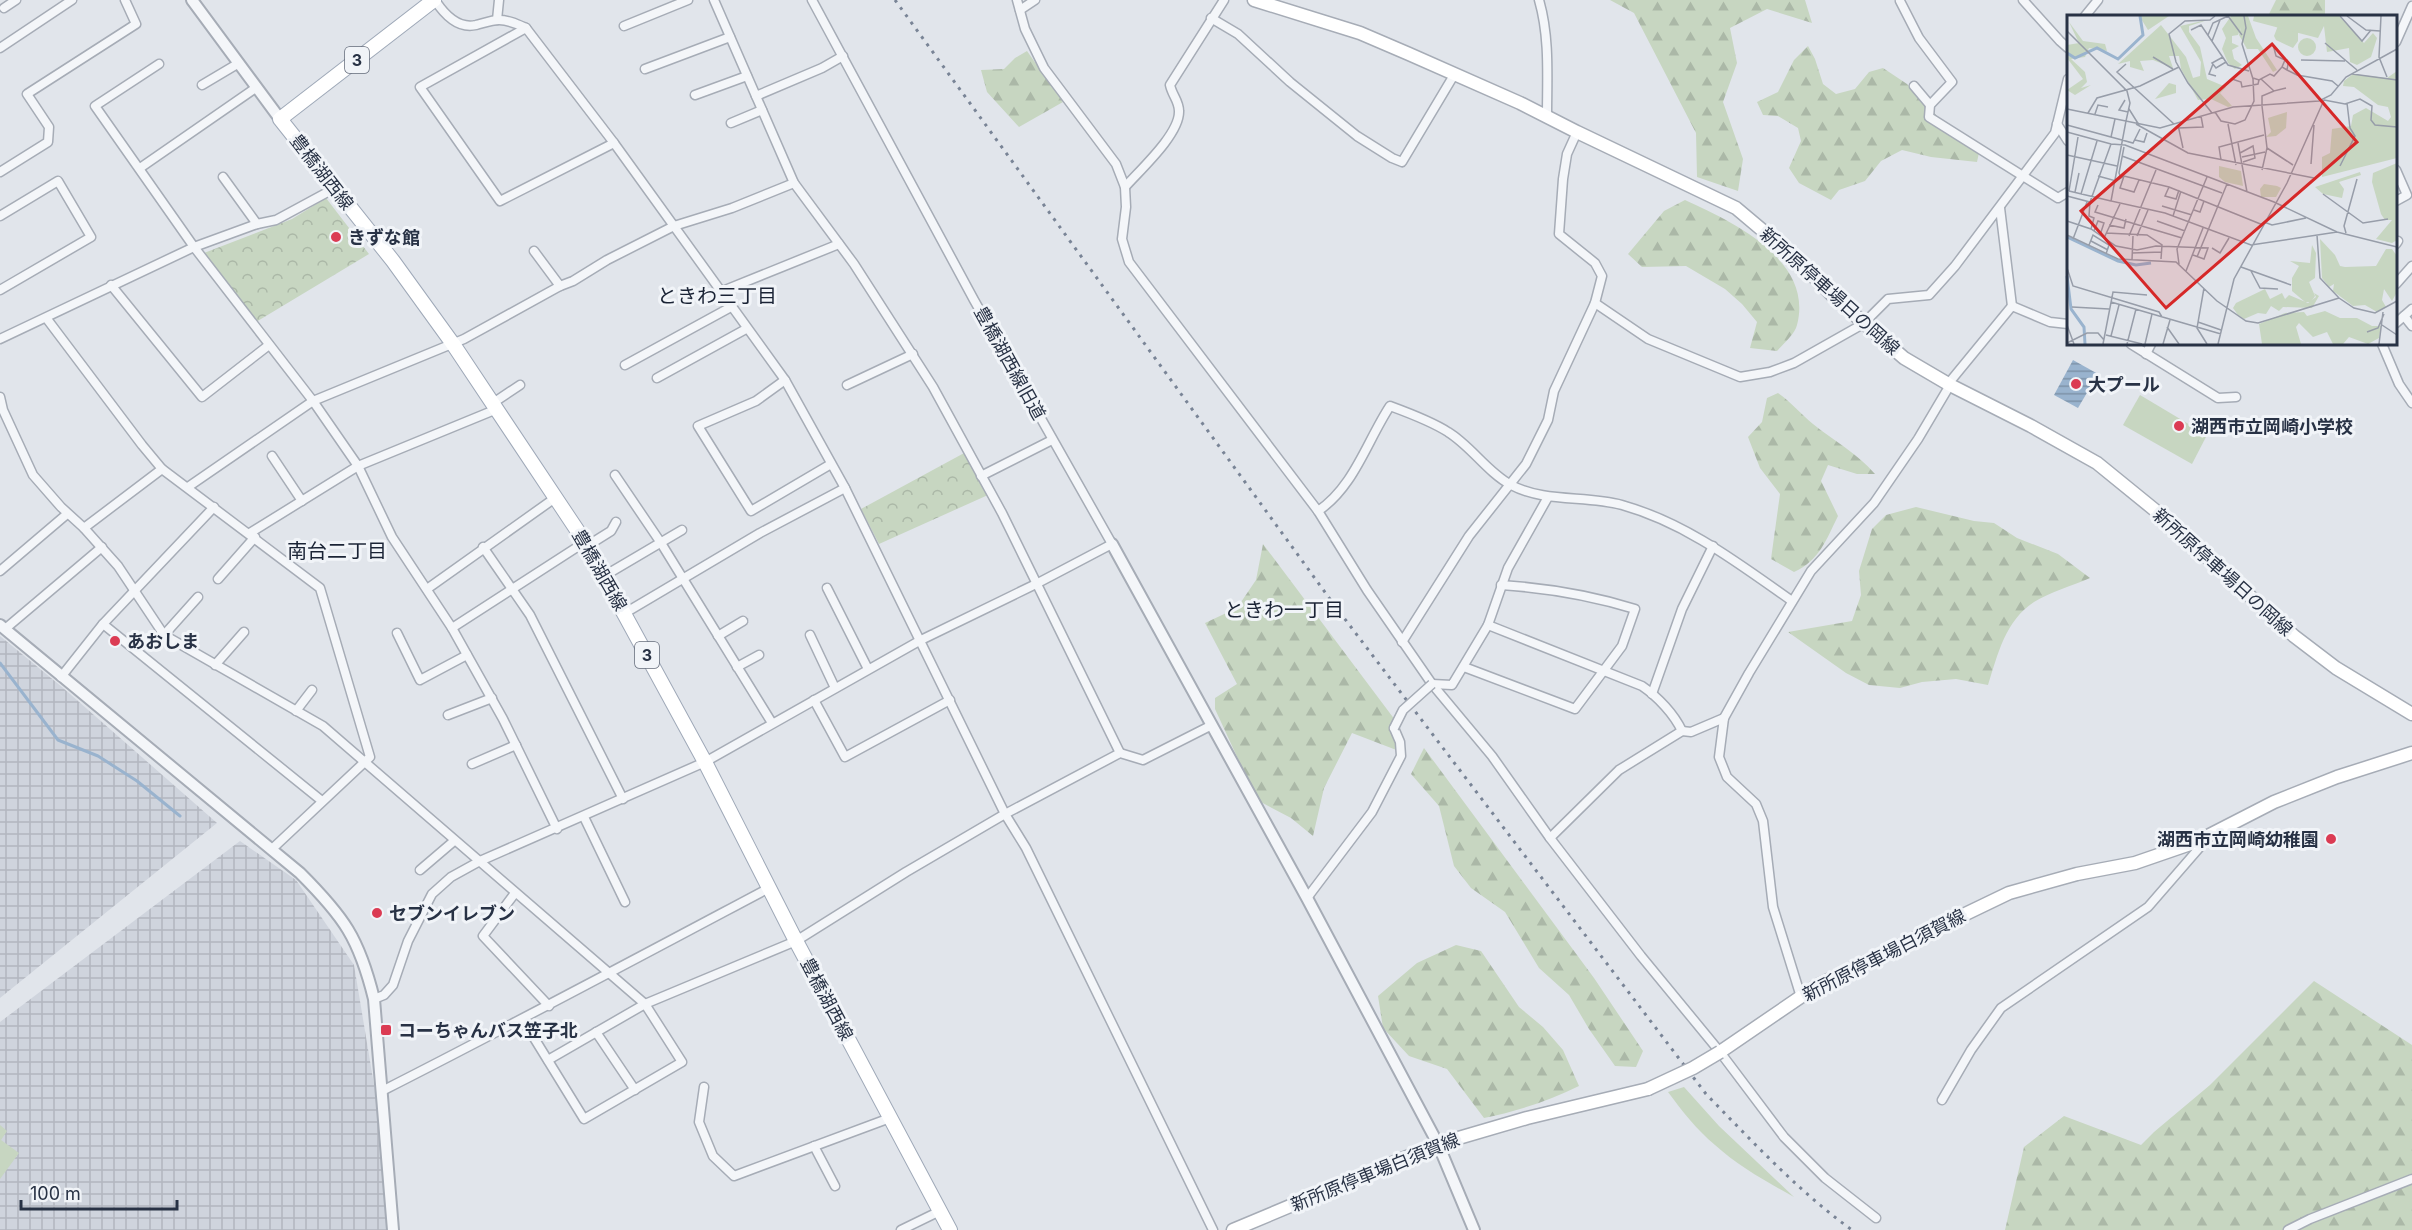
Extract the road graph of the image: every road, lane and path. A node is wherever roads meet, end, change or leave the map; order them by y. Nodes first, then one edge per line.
1 (16, 0) edge
2 (72, 0) edge
3 (124, 0) edge
4 (192, 0) edge
5 (435, 0) edge
6 (499, 0) edge
7 (688, 0) edge
8 (714, 0) edge
9 (812, 0) edge
10 (1017, 0) edge
11 (1035, 0) edge
12 (1224, 0) edge
13 (1254, 0) edge
14 (1539, 0) edge
15 (2023, 0) edge
16 (2098, 0) edge
17 (1899, 1) edge
18 (2412, 6) edge
19 (4, 8) dead end
20 (1020, 10) junction
21 (2086, 15) edge
22 (1211, 18) junction
23 (497, 20) junction
24 (624, 26) dead end
25 (526, 28) junction
26 (730, 37) junction
27 (2397, 40) edge
28 (2067, 47) edge
29 (0, 48) edge
30 (843, 56) junction
31 (239, 63) junction
32 (159, 64) dead end
33 (645, 69) dead end
34 (747, 75) junction
35 (1454, 75) junction
36 (2067, 83) edge
37 (202, 85) dead end
38 (1914, 86) dead end
39 (257, 87) junction
40 (695, 95) dead end
41 (756, 96) junction
42 (1930, 105) junction
43 (762, 110) junction
44 (1547, 117) junction
45 (280, 119) junction
46 (731, 123) dead end
47 (2057, 124) junction
48 (1577, 132) junction
49 (2067, 139) edge
50 (614, 143) junction
51 (140, 168) junction
52 (0, 172) edge
53 (2397, 172) edge
54 (2022, 176) junction
55 (223, 177) dead end
56 (794, 183) junction
57 (337, 187) junction
58 (1125, 187) junction
59 (2067, 193) edge
60 (2397, 200) edge
61 (2000, 208) junction
62 (0, 216) edge
63 (257, 224) junction
64 (674, 226) junction
65 (839, 244) junction
66 (194, 247) junction
67 (534, 251) dead end
68 (2412, 266) edge
69 (2397, 283) edge
70 (111, 285) junction
71 (560, 286) junction
72 (0, 290) edge
73 (720, 292) junction
74 (1594, 303) junction
75 (2012, 306) junction
76 (731, 308) junction
77 (2412, 309) edge
78 (2404, 316) junction
79 (47, 319) junction
80 (2397, 322) edge
81 (1863, 324) junction
82 (2067, 324) edge
83 (2412, 326) edge
84 (746, 329) junction
85 (0, 339) edge
86 (453, 344) junction
87 (269, 345) junction
88 (2131, 345) edge
89 (2150, 345) edge
90 (2382, 345) edge
91 (913, 354) junction
92 (2146, 354) junction
93 (625, 365) dead end
94 (657, 378) dead end
95 (785, 380) junction
96 (520, 385) dead end
97 (847, 385) dead end
98 (1949, 385) junction
99 (2236, 396) dead end
100 (0, 397) edge
101 (313, 401) junction
102 (2412, 403) edge
103 (495, 406) junction
104 (1052, 440) junction
105 (272, 456) dead end
106 (831, 464) junction
107 (358, 466) junction
108 (162, 469) junction
109 (615, 475) dead end
110 (981, 476) junction
111 (1510, 484) junction
112 (188, 487) junction
113 (845, 488) junction
114 (1548, 497) junction
115 (555, 498) junction
116 (302, 501) junction
117 (214, 507) junction
118 (1318, 511) junction
119 (67, 514) junction
120 (616, 522) dead end
121 (84, 528) junction
122 (682, 530) dead end
123 (252, 535) junction
124 (661, 543) junction
125 (586, 544) junction
126 (1112, 544) junction
127 (1713, 546) junction
128 (102, 547) junction
129 (483, 547) junction
130 (0, 571) edge
131 (604, 576) junction
132 (682, 578) junction
133 (218, 579) dead end
134 (1036, 584) junction
135 (1501, 585) junction
136 (827, 588) dead end
137 (426, 589) junction
138 (512, 589) junction
139 (134, 590) junction
140 (198, 597) dead end
141 (1792, 601) junction
142 (625, 613) junction
143 (743, 621) dead end
144 (103, 624) junction
145 (1488, 625) junction
146 (2, 627) edge
147 (452, 628) junction
148 (244, 632) dead end
149 (396, 633) dead end
150 (164, 635) junction
151 (810, 635) dead end
152 (718, 636) junction
153 (921, 640) junction
154 (1402, 642) junction
155 (467, 655) junction
156 (759, 655) dead end
157 (215, 665) junction
158 (737, 667) junction
159 (1464, 668) junction
160 (868, 669) junction
161 (1605, 671) junction
162 (61, 677) junction
163 (1432, 684) junction
164 (835, 688) junction
165 (312, 690) dead end
166 (1652, 694) junction
167 (492, 698) junction
168 (814, 700) junction
169 (950, 700) junction
170 (296, 711) junction
171 (2412, 714) edge
172 (448, 715) dead end
173 (1724, 718) junction
174 (772, 723) junction
175 (1212, 725) junction
176 (1682, 731) junction
177 (516, 745) junction
178 (1120, 753) junction
179 (2412, 753) edge
180 (705, 762) junction
181 (363, 763) junction
182 (472, 765) dead end
183 (623, 799) junction
184 (322, 801) junction
185 (1005, 814) junction
186 (584, 817) junction
187 (557, 829) junction
188 (2213, 831) junction
189 (1550, 838) junction
190 (454, 841) junction
191 (272, 849) junction
192 (480, 861) junction
193 (420, 870) dead end
194 (769, 888) junction
195 (515, 892) junction
196 (1307, 898) junction
197 (625, 902) dead end
198 (796, 941) junction
199 (607, 973) junction
200 (1801, 997) junction
201 (374, 999) junction
202 (645, 1004) junction
203 (549, 1006) junction
204 (523, 1020) junction
205 (596, 1032) junction
206 (1720, 1052) junction
207 (548, 1060) junction
208 (704, 1088) dead end
209 (635, 1090) junction
210 (382, 1091) junction
211 (1942, 1100) dead end
212 (890, 1118) junction
213 (1438, 1144) junction
214 (814, 1146) junction
215 (2412, 1179) edge
216 (835, 1186) dead end
217 (940, 1211) junction
218 (1876, 1218) dead end
219 (1240, 1229) edge
220 (393, 1230) edge
221 (902, 1230) edge
222 (950, 1230) edge
223 (1213, 1230) edge
224 (1474, 1230) edge
225 (2288, 1230) edge

1 - 19 street
2 - 29 street
3 - 52 street
4 - 31 street
5 - 23 street
5 - 45 main road, 豊橋湖西線 / 3
6 - 23 street
7 - 24 street
8 - 26 street
9 - 30 street, 豊橋湖西線旧道
10 - 20 street
11 - 20 street
12 - 22 street
13 - 35 main road, 新所原停車場日の岡線
14 - 44 street
15 - 28 street
16 - 21 street
17 - 42 street
18 - 27 street
20 - 58 street
22 - 35 street
22 - 58 street
23 - 25 street
25 - 50 street
25 - 50 street
26 - 33 street
26 - 34 street
30 - 41 street
30 - 104 street, 豊橋湖西線旧道
31 - 37 street
31 - 39 street
32 - 51 street
34 - 40 street
34 - 41 street
35 - 44 main road, 新所原停車場日の岡線
36 - 47 street
38 - 42 street
39 - 45 street
39 - 51 street
41 - 43 street
42 - 54 street
43 - 46 street
43 - 56 street
44 - 48 main road, 新所原停車場日の岡線
45 - 57 main road, 豊橋湖西線 / 3
47 - 49 street
47 - 54 street
48 - 74 street
48 - 81 main road, 新所原停車場日の岡線
50 - 64 street
51 - 66 street
53 - 60 street
54 - 59 street
54 - 61 street
55 - 63 street
56 - 64 street
56 - 65 street
57 - 63 street
57 - 86 main road, 豊橋湖西線 / 3
58 - 118 street
61 - 75 street
61 - 81 street
62 - 72 street
63 - 66 street
64 - 71 street
64 - 73 street
65 - 73 street
65 - 91 street
66 - 70 street
66 - 87 street
67 - 71 street
68 - 69 street
70 - 79 street
70 - 87 street
71 - 86 street
73 - 76 street
74 - 81 street
74 - 111 street
75 - 82 street
75 - 98 street
76 - 84 street
76 - 93 street
77 - 78 street
78 - 80 street
78 - 83 street
79 - 85 street
79 - 108 street
81 - 98 main road, 新所原停車場日の岡線
84 - 94 street
84 - 95 street
86 - 101 street
86 - 103 main road, 豊橋湖西線 / 3
87 - 101 street
88 - 92 street
89 - 92 street
90 - 102 street
91 - 97 street
91 - 110 street
92 - 99 street
95 - 106 street
95 - 106 street
96 - 103 street
98 - 141 street
98 - 171 main road, 新所原停車場日の岡線
100 - 119 street
101 - 107 street
101 - 112 street
103 - 107 street
103 - 115 main road, 豊橋湖西線 / 3
104 - 110 street
104 - 126 street, 豊橋湖西線旧道
105 - 116 street
106 - 113 street
107 - 116 street
107 - 137 street
108 - 112 street
108 - 121 street
109 - 124 street
110 - 134 street
111 - 114 street
111 - 118 street
111 - 154 street
112 - 117 street
113 - 132 street
113 - 153 street
114 - 127 street
114 - 135 street
115 - 125 main road, 豊橋湖西線 / 3
115 - 129 street
116 - 123 street
117 - 123 street
117 - 139 street
118 - 154 street
119 - 121 street
119 - 130 street
120 - 125 street
121 - 128 street
122 - 124 street
123 - 133 street
123 - 181 street
124 - 131 street
124 - 132 street
125 - 131 main road, 豊橋湖西線 / 3
125 - 138 street
126 - 134 street
126 - 175 street, 豊橋湖西線旧道
127 - 141 street
127 - 166 street
128 - 139 street
128 - 146 street
129 - 137 street
129 - 138 street
131 - 142 main road, 豊橋湖西線 / 3
132 - 142 street
132 - 152 street
134 - 153 street
134 - 178 street
135 - 145 street
135 - 161 street
136 - 160 street
137 - 147 street
138 - 147 street
138 - 183 street
139 - 144 street
139 - 150 street
140 - 150 street
141 - 173 street
142 - 180 main road, 豊橋湖西線 / 3
143 - 152 street
144 - 162 street
144 - 184 street
145 - 159 street
145 - 161 street
146 - 162 street
147 - 155 street
148 - 157 street
149 - 155 street
150 - 157 street
151 - 164 street
152 - 158 street
153 - 160 street
153 - 169 street
154 - 163 street
155 - 167 street
156 - 158 street
157 - 170 street
158 - 174 street
159 - 161 street
159 - 163 street
160 - 164 street
161 - 166 street
162 - 191 street
163 - 189 street
163 - 196 street, bridge
164 - 168 street
165 - 170 street
166 - 176 street
167 - 172 street
167 - 177 street
168 - 169 street
168 - 174 street
169 - 185 street
170 - 181 street
173 - 176 street
173 - 200 street
174 - 180 street
175 - 178 street
175 - 196 street, 豊橋湖西線旧道
176 - 189 street
177 - 182 street
177 - 187 street
178 - 185 street
179 - 188 main road, 新所原停車場白須賀線
180 - 183 street
180 - 194 main road, 豊橋湖西線 / 3
181 - 184 street
181 - 190 street
183 - 186 street
184 - 191 street
185 - 198 street
185 - 223 street
186 - 187 street
186 - 197 street
187 - 192 street
188 - 200 main road, 新所原停車場白須賀線
188 - 211 street
189 - 206 street
190 - 192 street
190 - 193 street
191 - 201 street
192 - 195 street
192 - 201 street
194 - 198 main road, 豊橋湖西線 / 3
194 - 199 street
195 - 199 street
195 - 203 street
196 - 213 street, 豊橋湖西線旧道
198 - 202 street
198 - 212 main road, 豊橋湖西線 / 3
199 - 202 street
199 - 203 street
200 - 206 main road, 新所原停車場白須賀線
201 - 210 street
202 - 205 street
202 - 209 street
203 - 204 street
204 - 207 street
204 - 210 street
205 - 207 street
205 - 209 street
206 - 213 main road, 新所原停車場白須賀線, bridge
206 - 218 street
207 - 209 street
208 - 214 street
210 - 220 street
212 - 214 street
212 - 217 main road, 豊橋湖西線 / 3
213 - 219 main road, 新所原停車場白須賀線
213 - 224 street, 豊橋湖西線旧道
214 - 216 street
215 - 225 street
217 - 221 street
217 - 222 main road, 豊橋湖西線 / 3

